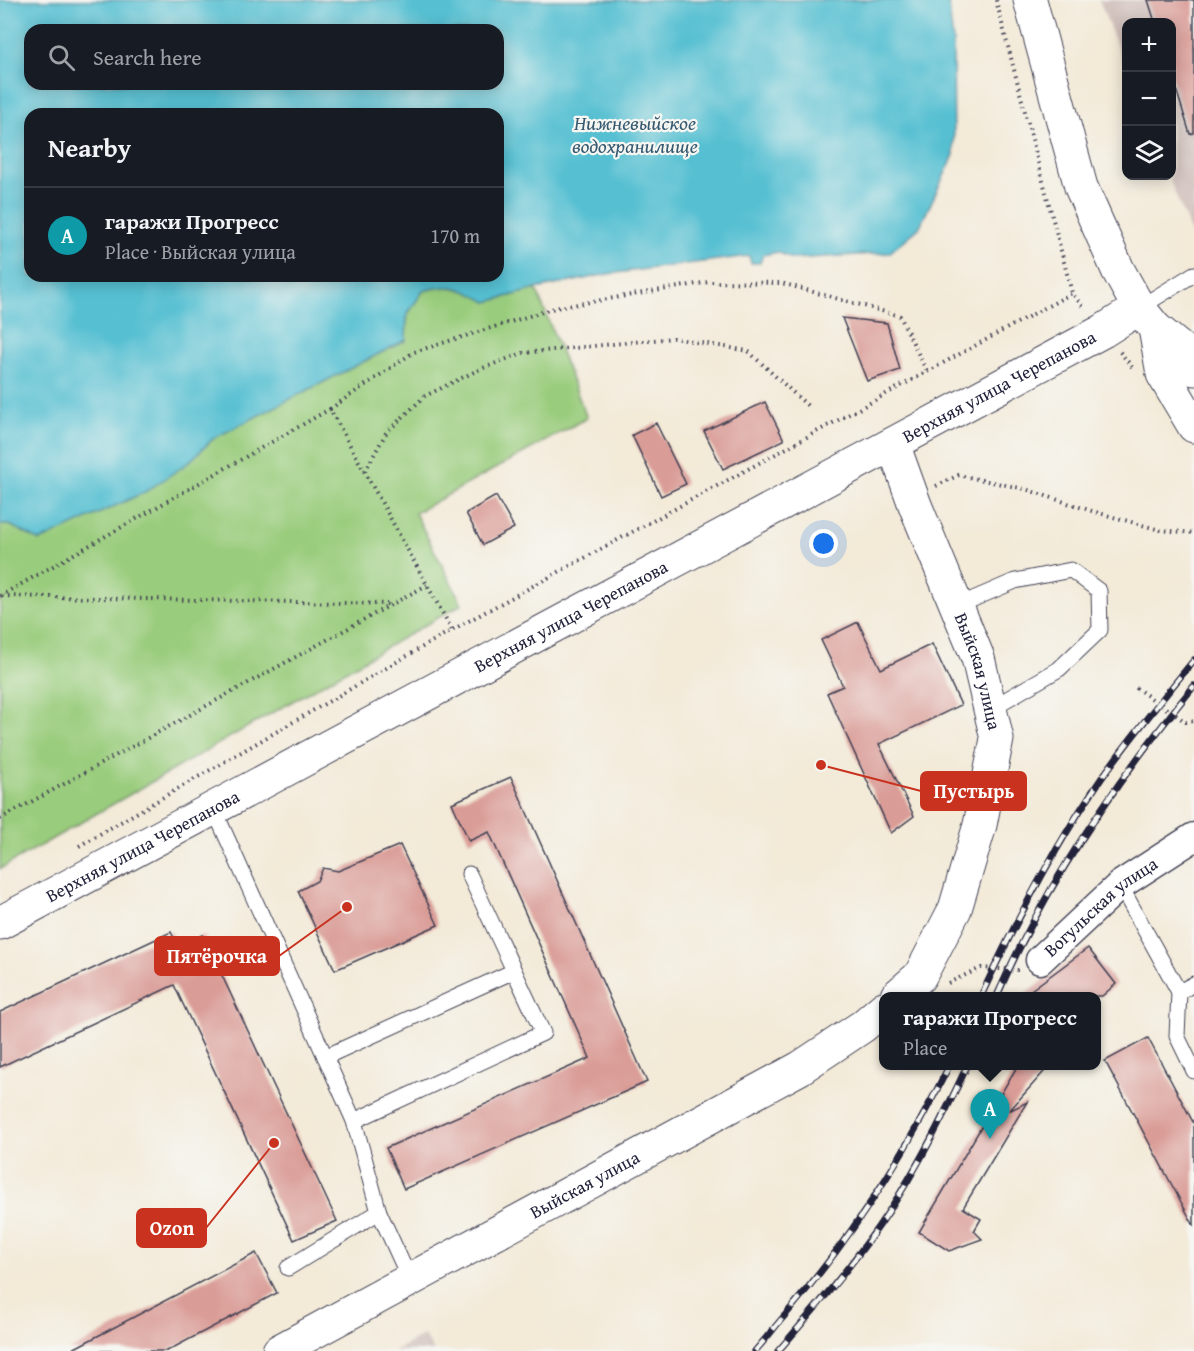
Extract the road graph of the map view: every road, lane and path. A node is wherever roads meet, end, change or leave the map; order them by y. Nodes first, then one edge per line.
1 (1030, 0) edge
2 (1194, 274) edge
3 (1072, 293) dead end
4 (1147, 318) junction
5 (1194, 369) edge
6 (927, 372) junction
7 (810, 408) dead end
8 (330, 409) junction
9 (1194, 426) edge
10 (893, 444) junction
11 (365, 471) junction
12 (915, 505) junction
13 (1194, 533) edge
14 (427, 585) junction
15 (0, 597) edge
16 (393, 604) junction
17 (957, 606) junction
18 (452, 630) junction
19 (1136, 688) dead end
20 (990, 709) junction
21 (1194, 721) edge
22 (213, 807) junction
23 (0, 819) edge
24 (1194, 837) edge
25 (74, 849) dead end
26 (469, 874) dead end
27 (1120, 885) junction
28 (0, 923) edge
29 (1040, 960) dead end
30 (514, 971) junction
31 (1194, 984) edge
32 (902, 992) edge
33 (1179, 992) junction
34 (879, 1012) edge
35 (325, 1057) junction
36 (1194, 1071) edge
37 (354, 1121) junction
38 (379, 1212) junction
39 (288, 1268) dead end
40 (410, 1280) junction
41 (279, 1351) edge

1 - 4 main road
2 - 4 lane
3 - 6 path
4 - 5 main road
4 - 9 main road
4 - 10 main road, Верхняя улица Черепанова
6 - 8 path
6 - 18 path
7 - 11 path
8 - 11 path
8 - 15 path
10 - 12 main road, Выйская улица
10 - 22 main road, Верхняя улица Черепанова
11 - 14 path
12 - 13 path
12 - 17 main road, Выйская улица
14 - 16 path
14 - 18 path
15 - 16 path
16 - 23 path
17 - 20 main road, Выйская улица
17 - 20 lane
18 - 25 path
19 - 21 path
20 - 32 main road, Выйская улица
22 - 28 main road, Верхняя улица Черепанова
22 - 35 lane
24 - 27 street, Вогульская улица
26 - 30 lane
27 - 29 street, Вогульская улица
27 - 33 lane
30 - 35 lane
30 - 37 lane
31 - 33 lane
33 - 36 lane
34 - 40 main road, Выйская улица
35 - 37 lane
37 - 38 lane
38 - 39 lane
38 - 40 lane
40 - 41 main road, Выйская улица

